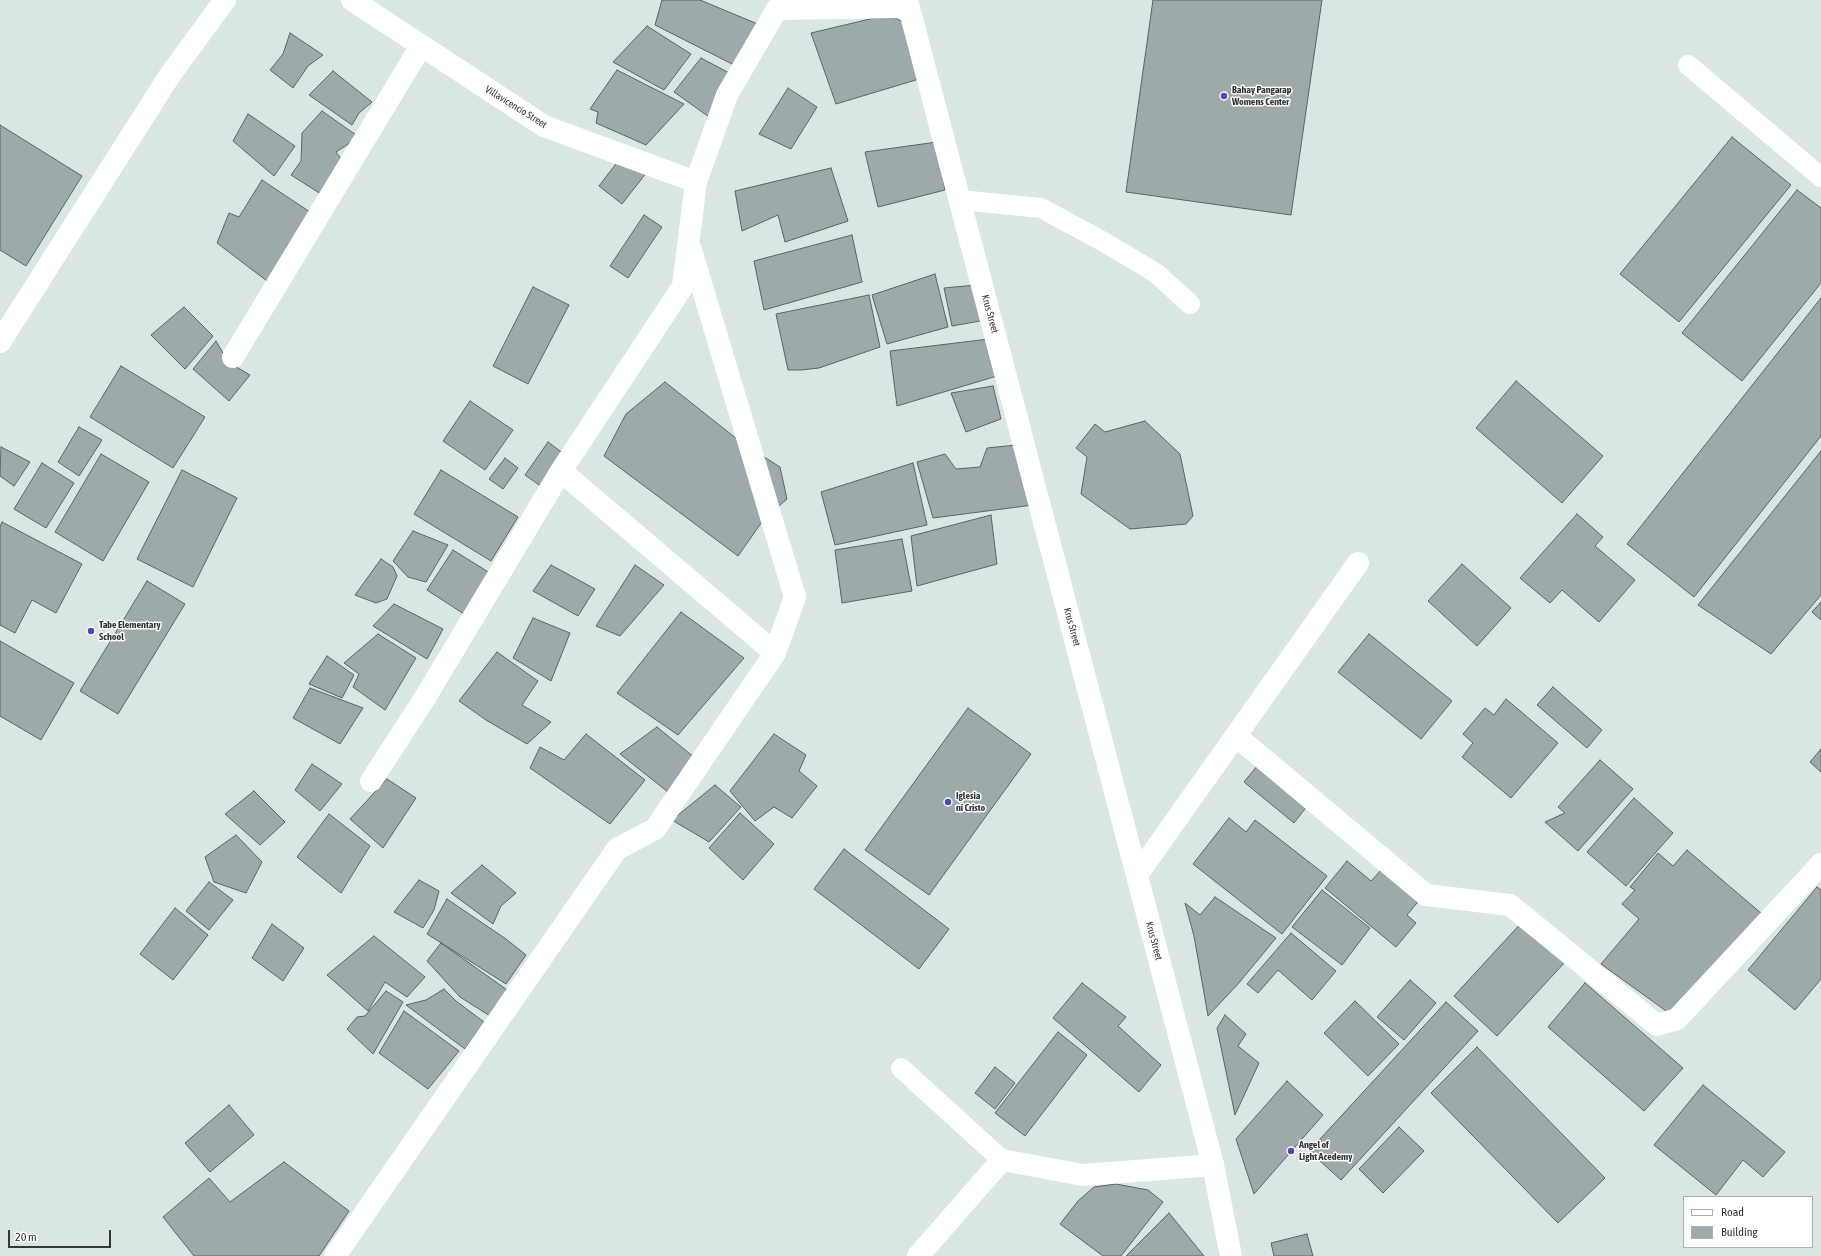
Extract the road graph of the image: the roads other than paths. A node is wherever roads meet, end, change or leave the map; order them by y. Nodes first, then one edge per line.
1 (225, 0) edge
2 (352, 0) edge
3 (908, 3) edge
4 (422, 46) junction
5 (1688, 65) dead end
6 (1821, 177) edge
7 (696, 182) junction
8 (960, 200) junction
9 (689, 243) junction
10 (1190, 304) dead end
11 (0, 342) edge
12 (233, 357) dead end
13 (561, 471) junction
14 (1358, 563) dead end
15 (775, 653) junction
16 (1236, 736) junction
17 (371, 781) dead end
18 (1821, 864) edge
19 (1137, 875) junction
20 (901, 1068) dead end
21 (1002, 1160) junction
22 (1212, 1164) junction
23 (334, 1256) edge
24 (918, 1256) edge
25 (1231, 1256) edge

1 - 11 street
2 - 4 street, Villavicencio Street
3 - 7 street
3 - 8 street, Krus Street
4 - 7 street, Villavicencio Street
4 - 12 street
5 - 6 lane
7 - 9 street
8 - 10 lane
8 - 19 street, Krus Street
9 - 13 street
9 - 15 street
13 - 15 street
13 - 17 street
14 - 16 street
15 - 23 street
16 - 18 street
16 - 19 street
19 - 22 street, Krus Street
20 - 21 lane
21 - 22 street
21 - 24 street
22 - 25 street, Krus Street

